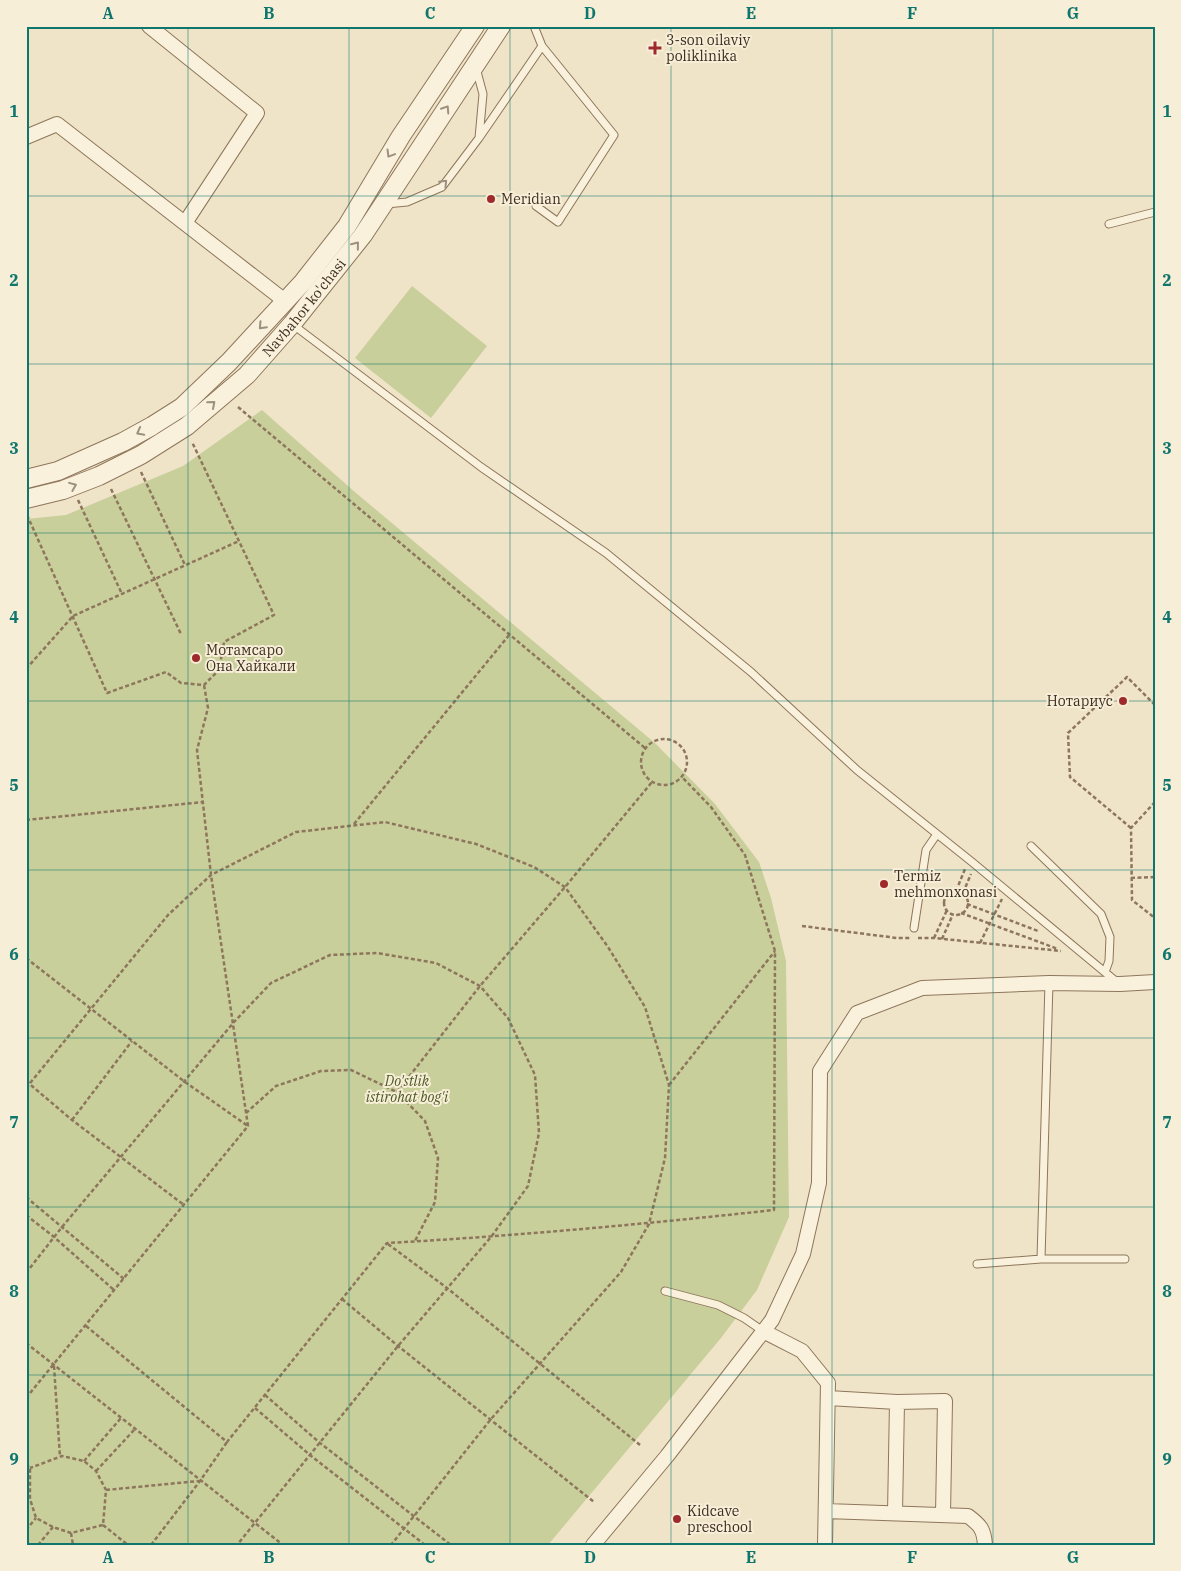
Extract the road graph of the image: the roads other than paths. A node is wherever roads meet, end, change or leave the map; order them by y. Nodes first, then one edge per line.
1 (149, 26) edge
2 (475, 26) edge
3 (501, 26) edge
4 (534, 26) edge
5 (542, 46) junction
6 (475, 63) junction
7 (26, 137) edge
8 (479, 138) junction
9 (384, 205) junction
10 (536, 206) dead end
11 (1155, 212) edge
12 (185, 223) junction
13 (1109, 224) dead end
14 (303, 282) junction
15 (317, 293) junction
16 (285, 301) junction
17 (292, 324) junction
18 (26, 479) edge
19 (26, 499) edge
20 (937, 834) junction
21 (1031, 846) dead end
22 (914, 928) dead end
23 (1105, 972) junction
24 (1155, 982) edge
25 (1049, 983) junction
26 (1120, 984) junction
27 (1041, 1259) junction
28 (1125, 1259) dead end
29 (976, 1264) dead end
30 (665, 1291) dead end
31 (763, 1331) junction
32 (828, 1398) junction
33 (897, 1402) junction
34 (826, 1511) junction
35 (895, 1513) junction
36 (943, 1515) junction
37 (593, 1545) edge
38 (825, 1545) edge
39 (985, 1545) edge

1 - 12 street
2 -> 14 street, Navbahor ko'chasi
3 - 6 street, Navbahor ko'chasi
4 - 5 lane
5 - 8 lane
5 - 10 lane
6 - 8 lane
9 -> 6 street, Navbahor ko'chasi
7 - 12 street
9 -> 8 lane
15 -> 9 street, Navbahor ko'chasi
11 - 13 lane
12 - 16 street
14 - 15 street
14 - 16 street, Navbahor ko'chasi
15 - 17 street, Navbahor ko'chasi
16 -> 18 street, Navbahor ko'chasi
19 -> 17 street, Navbahor ko'chasi
17 - 20 lane
20 - 22 lane
20 - 23 lane
21 - 23 lane
23 - 26 lane
24 - 26 street
25 - 26 street
25 - 27 lane
25 - 31 street
27 - 28 lane
27 - 29 lane
30 - 31 lane
31 - 32 street
31 - 37 street
32 - 33 street
32 - 34 street
33 - 35 street
33 - 36 street
34 - 35 street
34 - 38 street
35 - 36 street
36 - 39 street

